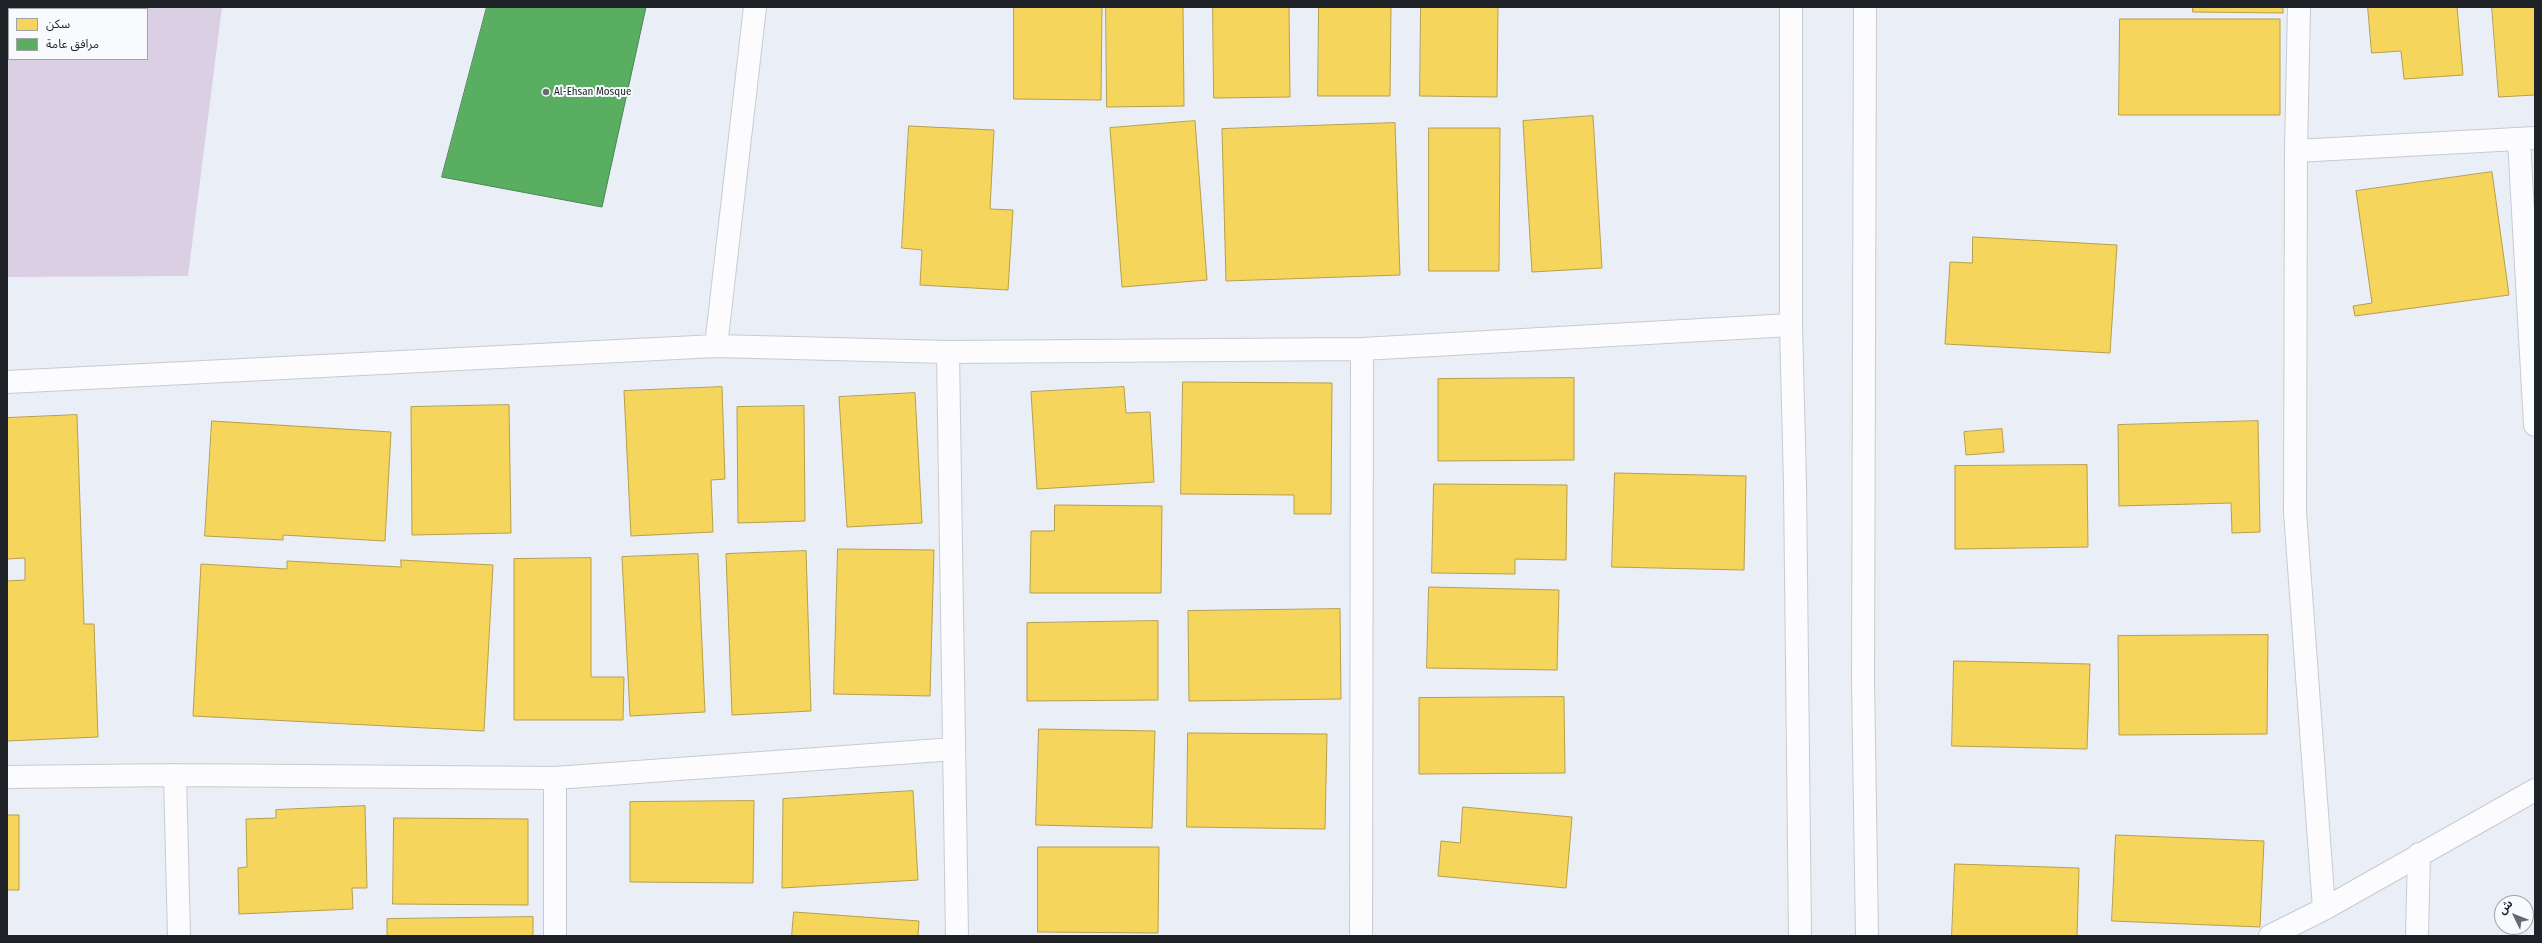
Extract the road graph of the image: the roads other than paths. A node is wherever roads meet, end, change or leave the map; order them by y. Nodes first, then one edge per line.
1 (755, 7) edge
2 (1791, 7) edge
3 (1865, 7) edge
4 (2299, 7) edge
5 (2527, 139) edge
6 (2296, 151) junction
7 (1790, 325) junction
8 (716, 346) junction
9 (1362, 349) junction
10 (948, 352) junction
11 (7, 382) edge
12 (2535, 425) edge
13 (954, 748) junction
14 (175, 775) junction
15 (7, 777) edge
16 (555, 778) junction
17 (2535, 790) edge
18 (2419, 854) junction
19 (2324, 909) junction
20 (179, 936) edge
21 (555, 936) edge
22 (957, 936) edge
23 (1362, 936) edge
24 (1800, 936) edge
25 (1866, 936) edge
26 (2270, 936) edge
27 (2417, 936) edge

1 - 8 street
2 - 7 street
3 - 25 street
4 - 6 street
5 - 6 street
5 - 12 street
6 - 19 street
7 - 9 street
7 - 24 street
8 - 10 street
8 - 11 street
9 - 10 street
9 - 23 street
10 - 13 street
13 - 16 street
13 - 22 street
14 - 15 street
14 - 16 street
14 - 20 street
16 - 21 street
17 - 18 street
18 - 19 street
18 - 27 street
19 - 26 street

